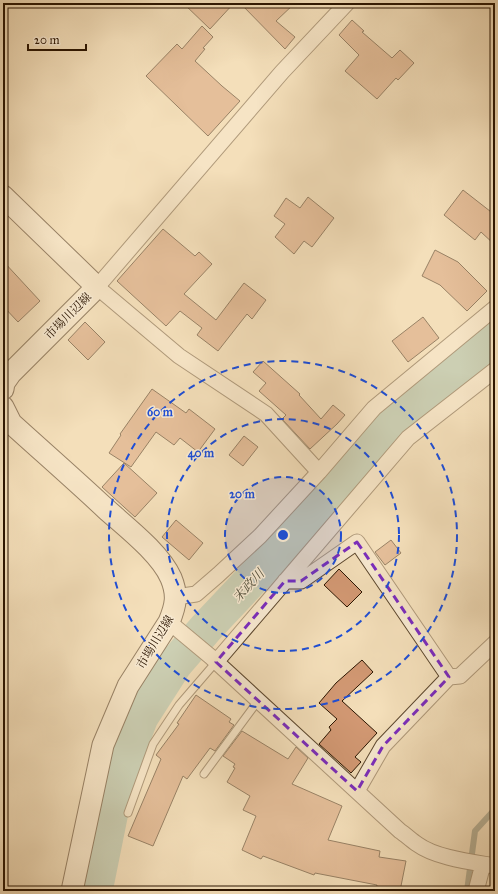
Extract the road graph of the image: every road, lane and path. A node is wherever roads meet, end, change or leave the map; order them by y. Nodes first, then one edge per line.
1 (347, 3) edge
2 (3, 196) edge
3 (97, 287) junction
4 (495, 308) edge
5 (495, 370) edge
6 (3, 389) edge
7 (3, 407) edge
8 (319, 472) junction
9 (285, 581) junction
10 (176, 597) junction
11 (176, 627) junction
12 (495, 643) edge
13 (213, 659) junction
14 (449, 677) junction
15 (258, 700) junction
16 (204, 774) dead end
17 (357, 791) junction
18 (128, 813) dead end
19 (480, 864) edge
20 (72, 891) edge
21 (476, 891) edge

1 - 3 street
2 - 3 main road, 市場川辺線
3 - 6 main road, 市場川辺線
3 - 8 street
4 - 8 street
5 - 9 street
7 - 10 main road
8 - 10 street
9 - 13 street
9 - 14 street
10 - 11 main road, 市場川辺線
11 - 13 street
11 - 20 main road, 市場川辺線
12 - 14 street
13 - 15 street
13 - 18 lane
14 - 17 street
15 - 16 lane
15 - 17 street
17 - 19 street
19 - 21 street

